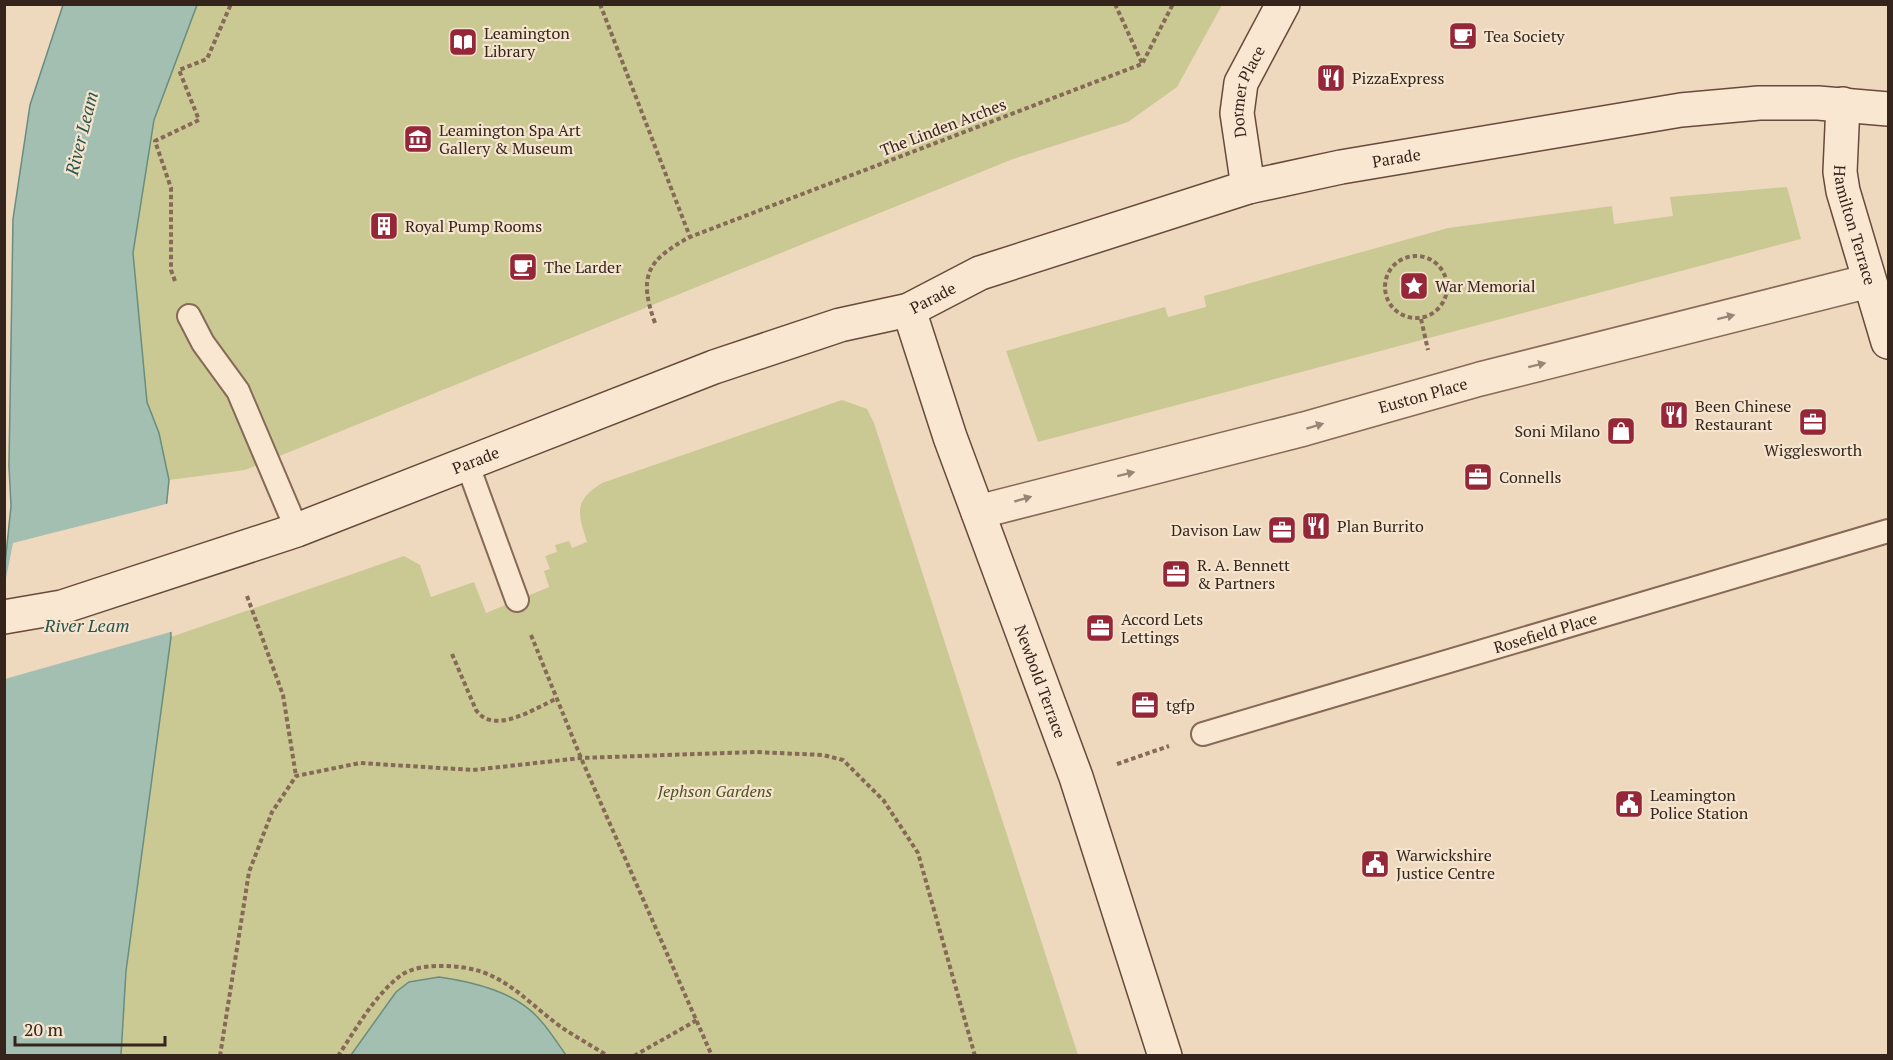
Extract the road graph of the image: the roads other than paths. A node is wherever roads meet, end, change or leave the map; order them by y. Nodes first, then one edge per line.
1 (1283, 4) edge
2 (1843, 104) junction
3 (1888, 110) edge
4 (1248, 187) junction
5 (1869, 281) junction
6 (909, 310) junction
7 (189, 316) road end
8 (1888, 342) edge
9 (467, 463) junction
10 (978, 512) junction
11 (297, 530) junction
12 (1888, 531) edge
13 (517, 600) road end
14 (4, 617) edge
15 (1203, 734) road end
16 (1165, 1056) edge

1 - 4 street, Dormer Place
2 - 3 street, Parade
2 - 4 street, Parade
2 - 5 street, Hamilton Terrace
4 - 6 street, Parade
5 - 8 street, Hamilton Terrace
10 -> 5 street, Euston Place
6 - 9 street, Parade
6 - 10 street, Newbold Terrace
7 - 11 lane
9 - 11 street, Parade
9 - 13 lane
10 - 16 street, Newbold Terrace
11 - 14 street, Parade
12 - 15 lane, Rosefield Place

